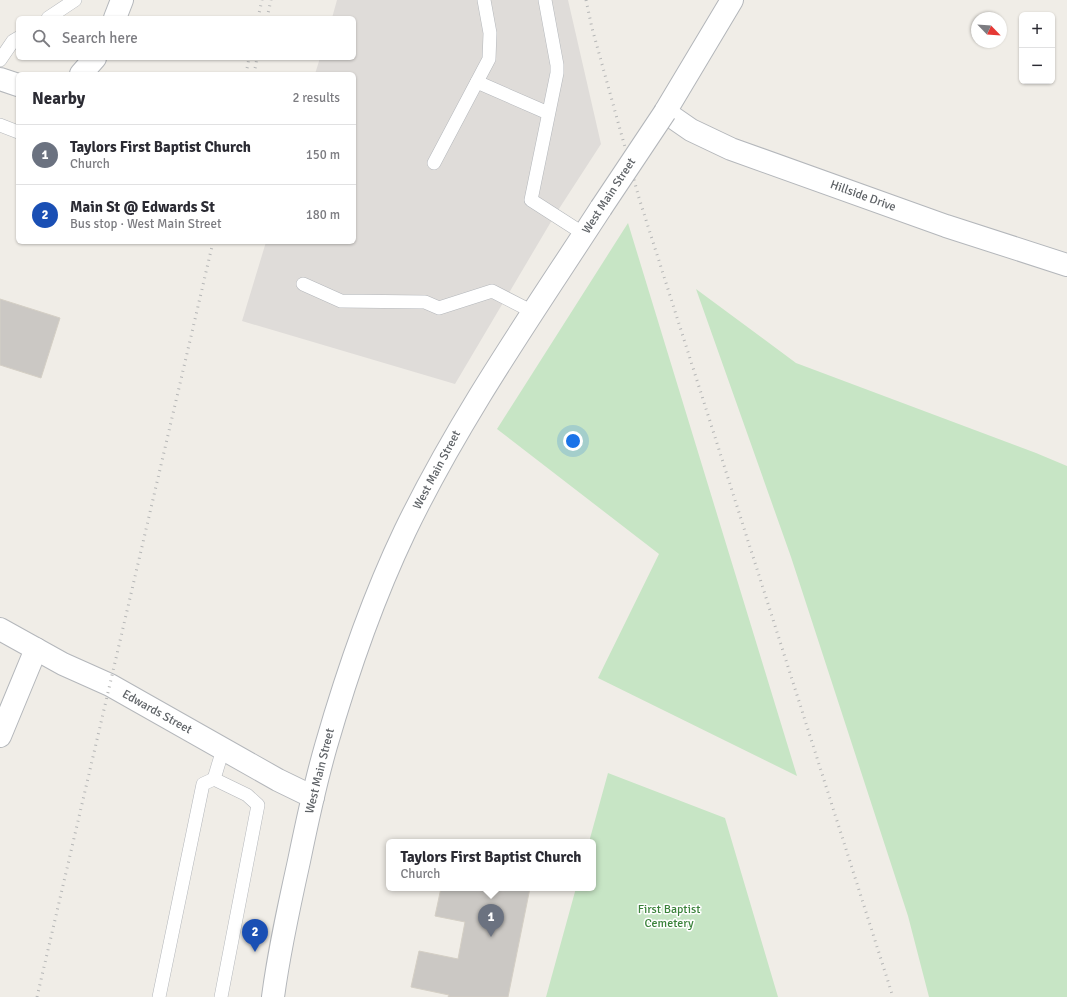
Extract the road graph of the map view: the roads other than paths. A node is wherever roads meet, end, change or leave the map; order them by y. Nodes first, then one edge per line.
1 (75, 0) edge
2 (122, 0) edge
3 (484, 0) edge
4 (545, 0) edge
5 (732, 0) edge
6 (51, 16) edge
7 (116, 16) edge
8 (16, 39) edge
9 (0, 60) edge
10 (93, 60) edge
11 (83, 72) edge
12 (0, 79) edge
13 (477, 82) junction
14 (16, 84) edge
15 (665, 112) junction
16 (548, 113) junction
17 (0, 125) edge
18 (16, 131) edge
19 (434, 163) dead end
20 (584, 234) junction
21 (1067, 265) edge
22 (303, 284) dead end
23 (534, 312) junction
24 (0, 629) edge
25 (36, 649) junction
26 (0, 736) edge
27 (223, 749) junction
28 (214, 779) junction
29 (313, 797) junction
30 (159, 997) edge
31 (221, 997) edge
32 (272, 997) edge

1 - 6 lane
2 - 7 street
3 - 13 lane
4 - 16 lane
5 - 15 street, West Main Street
8 - 9 lane
10 - 11 street
12 - 14 street
13 - 16 lane
13 - 19 lane
15 - 20 street, West Main Street, bridge
15 - 21 street, Hillside Drive
16 - 20 lane
17 - 18 lane
20 - 23 street, West Main Street
22 - 23 lane
23 - 29 street, West Main Street
24 - 25 street, Edwards Street
25 - 26 street
25 - 27 street, Edwards Street
27 - 28 lane
27 - 29 street, Edwards Street
28 - 30 lane
28 - 31 lane
29 - 32 street, West Main Street

